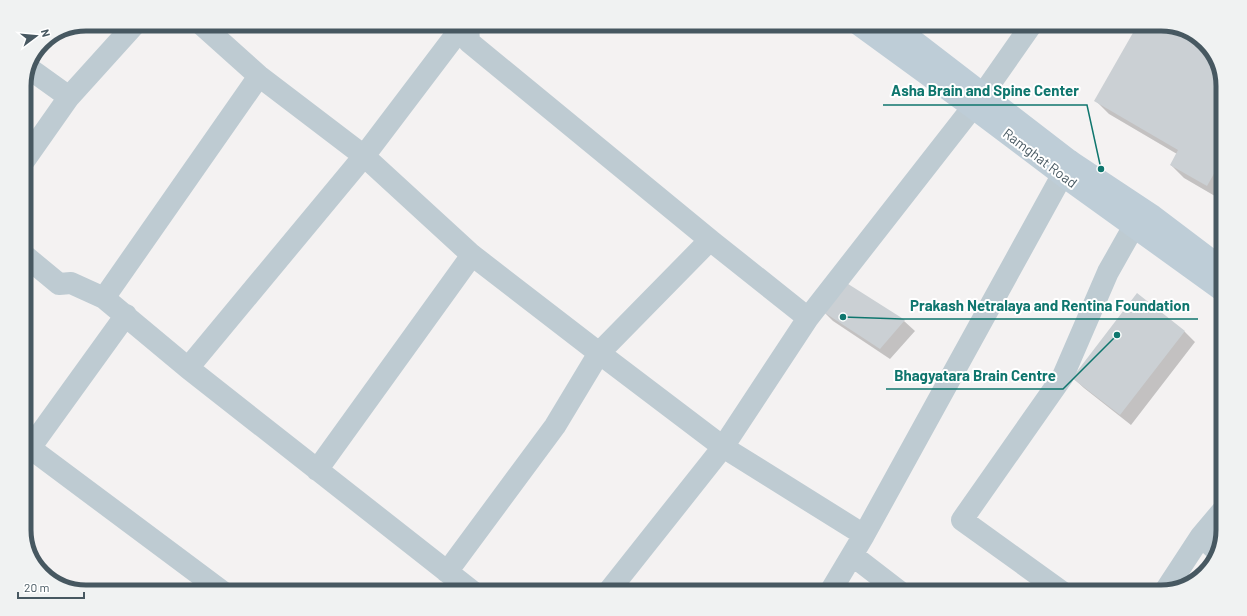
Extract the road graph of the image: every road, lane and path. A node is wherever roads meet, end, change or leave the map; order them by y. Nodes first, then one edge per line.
1 (129, 31) edge
2 (209, 31) edge
3 (459, 31) edge
4 (468, 31) edge
5 (869, 31) edge
6 (900, 31) edge
7 (1027, 31) edge
8 (33, 71) edge
9 (259, 76) junction
10 (69, 97) junction
11 (978, 101) junction
12 (31, 151) edge
13 (364, 156) junction
14 (1066, 168) junction
15 (1134, 226) junction
16 (710, 240) junction
17 (472, 255) junction
18 (31, 261) edge
19 (1216, 264) edge
20 (1216, 286) edge
21 (104, 298) junction
22 (126, 315) junction
23 (808, 318) junction
24 (599, 354) junction
25 (188, 368) junction
26 (31, 446) edge
27 (723, 447) junction
28 (31, 455) edge
29 (317, 470) junction
30 (1216, 518) edge
31 (864, 535) junction
32 (1200, 536) junction
33 (1213, 547) edge
34 (852, 555) junction
35 (447, 572) junction
36 (213, 585) edge
37 (464, 585) edge
38 (614, 585) edge
39 (834, 585) edge
40 (891, 585) edge
41 (1052, 585) edge
42 (1169, 585) edge

1 - 10 street
2 - 9 street
3 - 13 street
4 - 16 street
5 - 11 main road, Ramghat Road
6 - 11 main road, Ramghat Road
7 - 11 street
8 - 10 street
9 - 13 street
9 - 21 street
10 - 12 street
11 - 14 main road, Ramghat Road
11 - 23 street
13 - 17 street
13 - 25 street
14 - 15 main road, Ramghat Road
14 - 19 main road, Ramghat Road
14 - 31 street
15 - 20 main road, Ramghat Road
15 - 41 street
16 - 23 street
16 - 24 street
17 - 24 street
17 - 29 street
18 - 21 street
21 - 22 street
22 - 25 street
22 - 26 street
23 - 27 street
24 - 27 street
24 - 35 street
25 - 29 street
27 - 31 street
27 - 38 street
28 - 36 street
29 - 35 street
30 - 32 street
31 - 34 street
32 - 33 street
32 - 42 street
34 - 39 street
34 - 40 street
35 - 37 street

